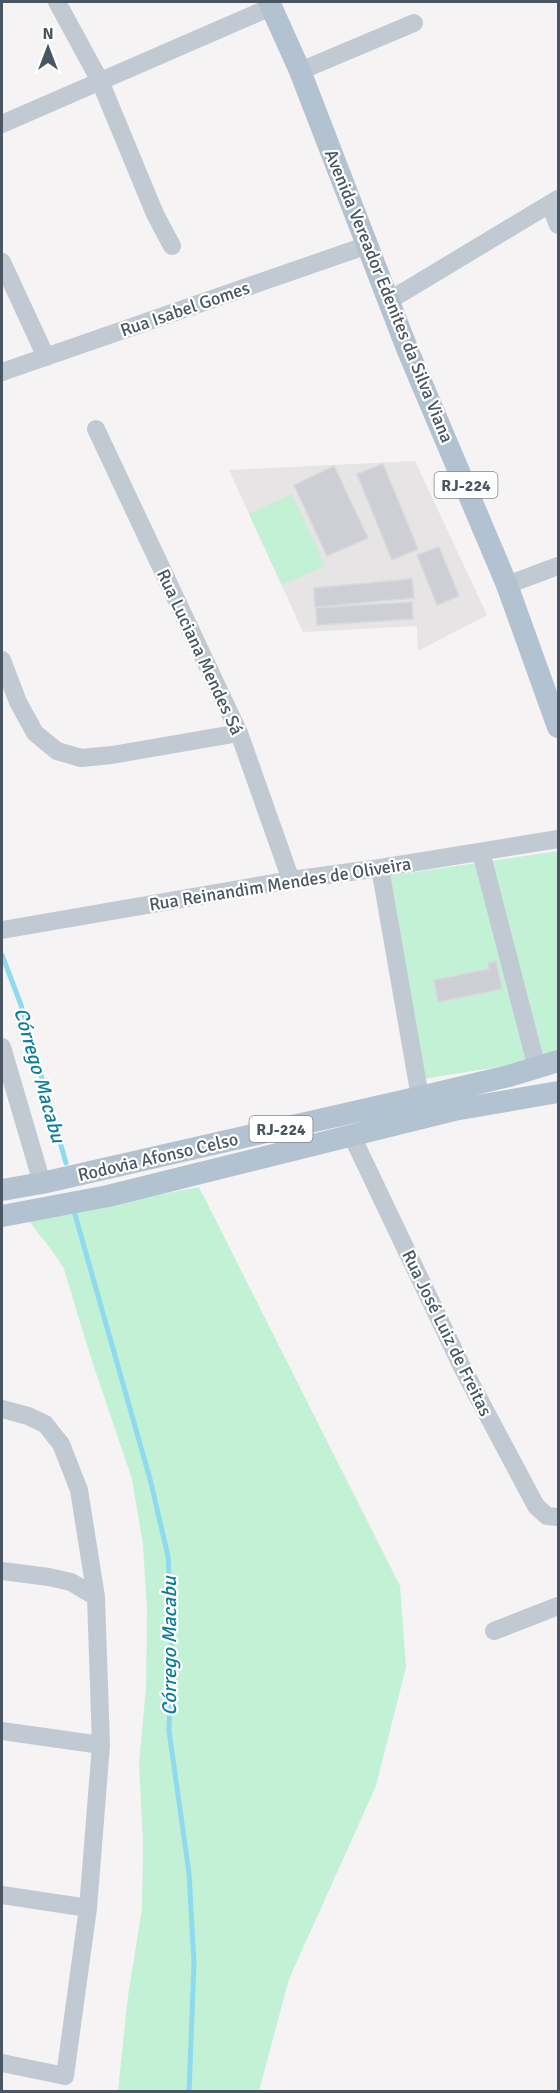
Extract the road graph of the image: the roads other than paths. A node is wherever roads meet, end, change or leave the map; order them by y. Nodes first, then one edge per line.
1 (57, 2) edge
2 (270, 4) edge
3 (414, 23) dead end
4 (300, 71) junction
5 (100, 81) junction
6 (2, 124) edge
7 (554, 202) edge
8 (558, 225) edge
9 (368, 245) junction
10 (172, 246) dead end
11 (2, 262) edge
12 (390, 300) junction
13 (46, 357) junction
14 (2, 372) edge
15 (96, 429) dead end
16 (558, 566) edge
17 (507, 585) junction
18 (2, 660) edge
19 (558, 727) edge
20 (239, 733) junction
21 (558, 839) edge
22 (482, 852) junction
23 (380, 868) junction
24 (291, 880) junction
25 (2, 930) edge
26 (2, 1047) edge
27 (558, 1061) edge
28 (537, 1068) junction
29 (558, 1092) edge
30 (420, 1097) junction
31 (351, 1134) junction
32 (42, 1183) junction
33 (2, 1190) edge
34 (2, 1216) edge
35 (2, 1409) edge
36 (558, 1517) edge
37 (2, 1571) edge
38 (96, 1597) junction
39 (558, 1606) edge
40 (494, 1631) dead end
41 (2, 1731) edge
42 (102, 1745) junction
43 (2, 1895) edge
44 (88, 1908) junction
45 (2, 2063) edge
46 (69, 2084) edge

1 - 5 street
2 - 4 main road, Avenida Vereador Edenites da Silva Viana / RJ-224
2 - 5 street, RJ-224
3 - 4 street
4 - 9 main road, Avenida Vereador Edenites da Silva Viana / RJ-224
5 - 6 street, RJ-224
5 - 10 street
7 - 8 street
7 - 12 street
9 - 12 main road, Avenida Vereador Edenites da Silva Viana / RJ-224
9 - 13 street, Rua Isabel Gomes
11 - 13 street
12 - 17 main road, Avenida Vereador Edenites da Silva Viana / RJ-224
13 - 14 street, Rua Isabel Gomes
15 - 20 street, Rua Luciana Mendes Sá
16 - 17 street
17 - 19 main road, Avenida Vereador Edenites da Silva Viana / RJ-224
18 - 20 street
20 - 24 street, Rua Luciana Mendes Sá
21 - 22 street, Rua Reinandim Mendes de Oliveira
22 - 23 street, Rua Reinandim Mendes de Oliveira
22 - 28 street
23 - 24 street, Rua Reinandim Mendes de Oliveira
23 - 30 street
24 - 25 street, Rua Reinandim Mendes de Oliveira
26 - 32 street
27 - 28 main road, Rodovia Afonso Celso / RJ-224
28 - 30 main road, Rodovia Afonso Celso / RJ-224
29 - 31 main road, Rodovia Afonso Celso / RJ-224
30 - 32 main road, Rodovia Afonso Celso / RJ-224
31 - 34 main road, Rodovia Afonso Celso / RJ-224
31 - 36 street, Rua José Luiz de Freitas
32 - 33 main road, Rodovia Afonso Celso / RJ-224
35 - 38 street
37 - 38 street
38 - 42 street
39 - 40 street
41 - 42 street
42 - 44 street
43 - 44 street
44 - 46 street
45 - 46 street

